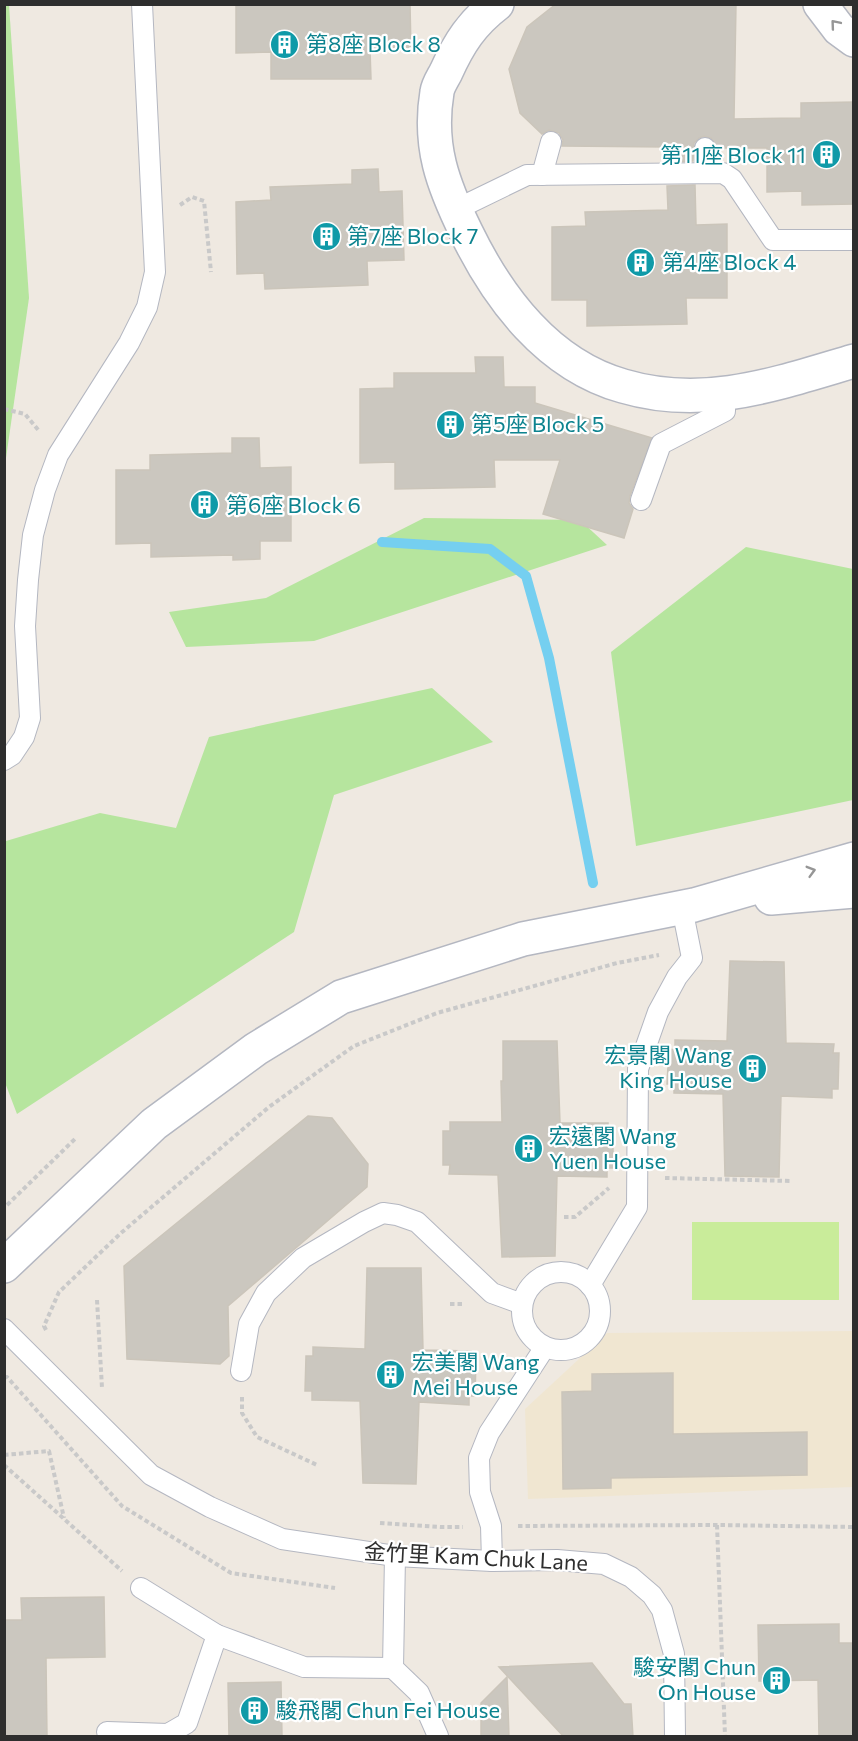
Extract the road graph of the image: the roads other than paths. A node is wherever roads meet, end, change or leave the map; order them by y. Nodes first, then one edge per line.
1 (142, 4) edge
2 (497, 4) edge
3 (820, 4) edge
4 (854, 40) edge
5 (551, 142) dead end
6 (705, 148) dead end
7 (705, 173) junction
8 (542, 175) junction
9 (455, 210) junction
10 (854, 240) edge
11 (854, 361) edge
12 (725, 395) junction
13 (641, 500) dead end
14 (4, 760) edge
15 (854, 859) edge
16 (854, 891) edge
17 (688, 907) junction
18 (4, 1266) edge
19 (590, 1285) junction
20 (522, 1304) junction
21 (4, 1329) edge
22 (545, 1347) junction
23 (241, 1371) road end
24 (395, 1556) junction
25 (492, 1561) junction
26 (141, 1588) road end
27 (217, 1635) junction
28 (393, 1668) junction
29 (108, 1732) dead end
30 (438, 1737) edge
31 (675, 1737) edge

1 - 14 lane
2 - 9 main road
4 -> 3 main road
5 - 8 lane
6 - 7 lane
7 - 8 lane
7 - 10 lane
8 - 9 lane
9 - 12 main road
11 - 12 main road
12 - 13 lane
17 -> 15 main road
16 - 17 main road
17 - 18 main road
17 - 19 lane
19 - 20 lane
19 - 22 lane
20 - 22 lane
20 - 23 lane
21 - 24 lane, 金竹里 Kam Chuk Lane
22 - 25 lane
24 - 25 lane, 金竹里 Kam Chuk Lane
24 - 28 lane
25 - 31 lane, 金竹里 Kam Chuk Lane
26 - 27 lane
27 - 28 lane
27 - 29 lane
28 - 30 lane

